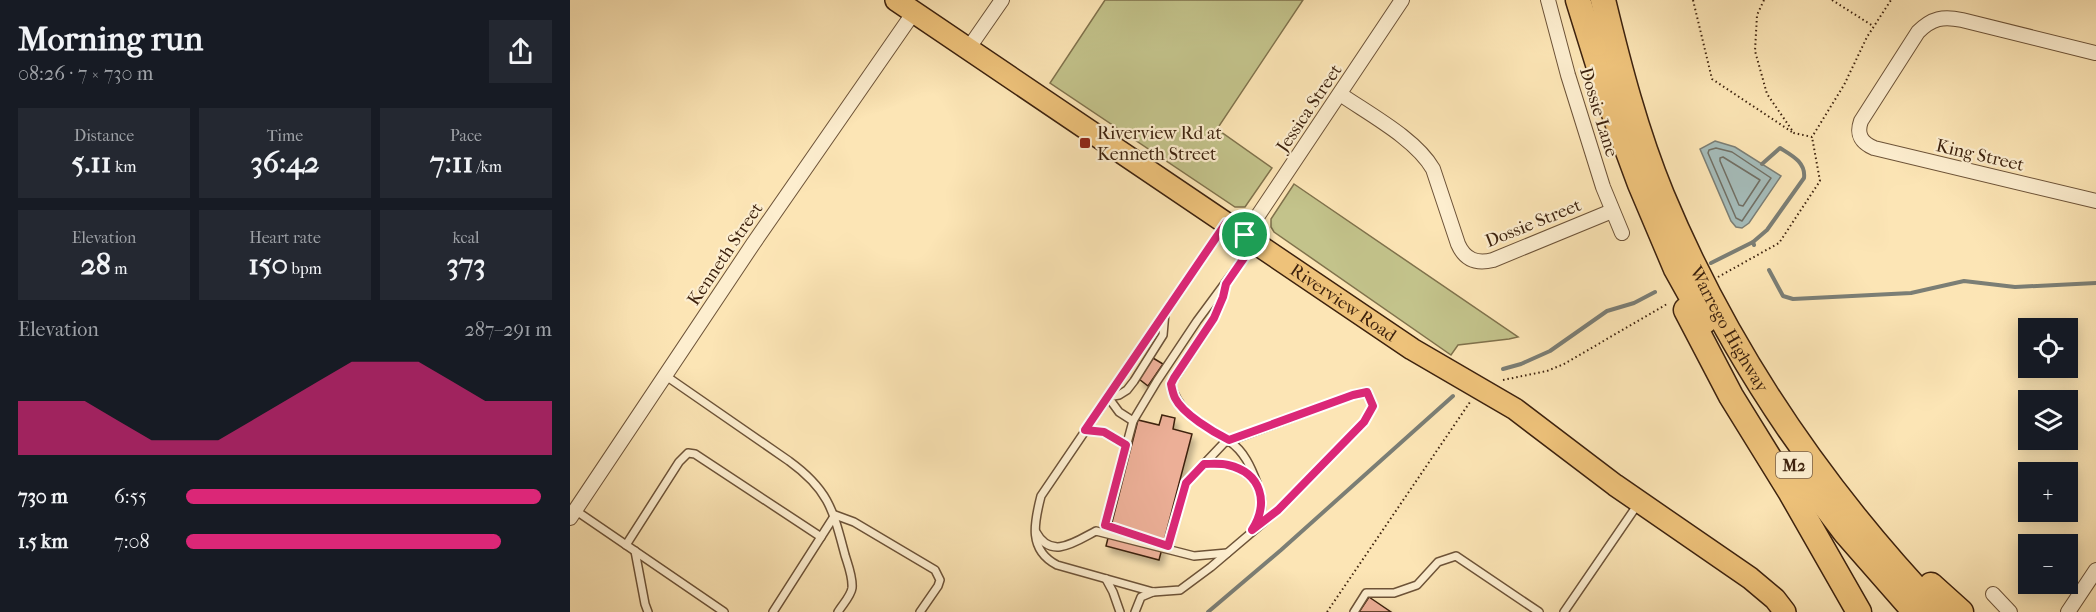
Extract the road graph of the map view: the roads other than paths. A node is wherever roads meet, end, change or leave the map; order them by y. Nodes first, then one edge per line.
1 (1002, 0) edge
2 (1402, 0) edge
3 (1548, 0) edge
4 (1578, 0) edge
5 (1603, 0) edge
6 (905, 6) edge
7 (968, 49) junction
8 (2095, 53) edge
9 (1340, 94) junction
10 (2096, 201) edge
11 (1612, 211) junction
12 (1226, 223) junction
13 (1622, 233) dead end
14 (1250, 239) junction
15 (1676, 269) junction
16 (1226, 284) junction
17 (1165, 311) junction
18 (666, 376) junction
19 (1108, 397) junction
20 (1133, 421) junction
21 (1085, 430) junction
22 (1229, 440) junction
23 (1126, 445) junction
24 (1204, 464) junction
25 (1257, 483) junction
26 (1640, 502) junction
27 (572, 514) edge
28 (834, 515) junction
29 (1035, 530) junction
30 (1252, 530) junction
31 (1869, 535) junction
32 (821, 537) junction
33 (626, 544) junction
34 (635, 551) junction
35 (1227, 553) junction
36 (2096, 570) edge
37 (1106, 579) junction
38 (1153, 592) junction
39 (1993, 594) dead end
40 (648, 612) edge
41 (724, 612) edge
42 (773, 612) edge
43 (838, 612) edge
44 (920, 612) edge
45 (1120, 612) edge
46 (1135, 612) edge
47 (1354, 612) edge
48 (1539, 612) edge
49 (1564, 612) edge
50 (1785, 612) edge
51 (1859, 612) edge
52 (1915, 612) edge
53 (1938, 612) edge
54 (1961, 612) edge
55 (2010, 612) edge
56 (2068, 612) edge

1 - 7 street
2 - 9 street, Jessica Street
3 - 11 street, Dossie Lane
4 - 15 highway, Warrego Highway / M2
5 - 31 highway, Warrego Highway / M2
6 - 7 main road, Riverview Road
6 - 18 street, Kenneth Street
7 - 12 main road, Riverview Road
8 - 10 street, King Street
9 - 11 street, Dossie Street
9 - 14 street, Jessica Street
11 - 13 street, Dossie Lane
12 - 14 main road, Riverview Road
12 - 17 lane
14 - 16 lane
14 - 26 main road, Riverview Road
15 - 51 highway
15 - 52 highway, Warrego Highway / M2
16 - 20 lane
16 - 22 lane
17 - 19 lane
17 - 19 lane
18 - 27 street, Kenneth Street
18 - 28 lane
19 - 20 lane
19 - 21 lane
20 - 23 lane
21 - 23 lane
21 - 29 lane
22 - 24 lane
22 - 25 lane
22 - 30 lane
23 - 24 lane
24 - 25 lane
25 - 30 lane
26 - 49 lane
26 - 50 main road, Riverview Road
27 - 33 lane
28 - 32 lane
28 - 43 lane
28 - 44 lane
29 - 35 lane
29 - 37 lane
30 - 35 lane
31 - 53 highway, Warrego Highway / M2
31 - 54 highway
32 - 33 lane
32 - 42 lane
33 - 34 lane
34 - 40 lane
34 - 41 lane
35 - 38 lane
36 - 56 street
37 - 38 lane
37 - 45 lane
38 - 46 lane
39 - 55 street
47 - 48 lane

